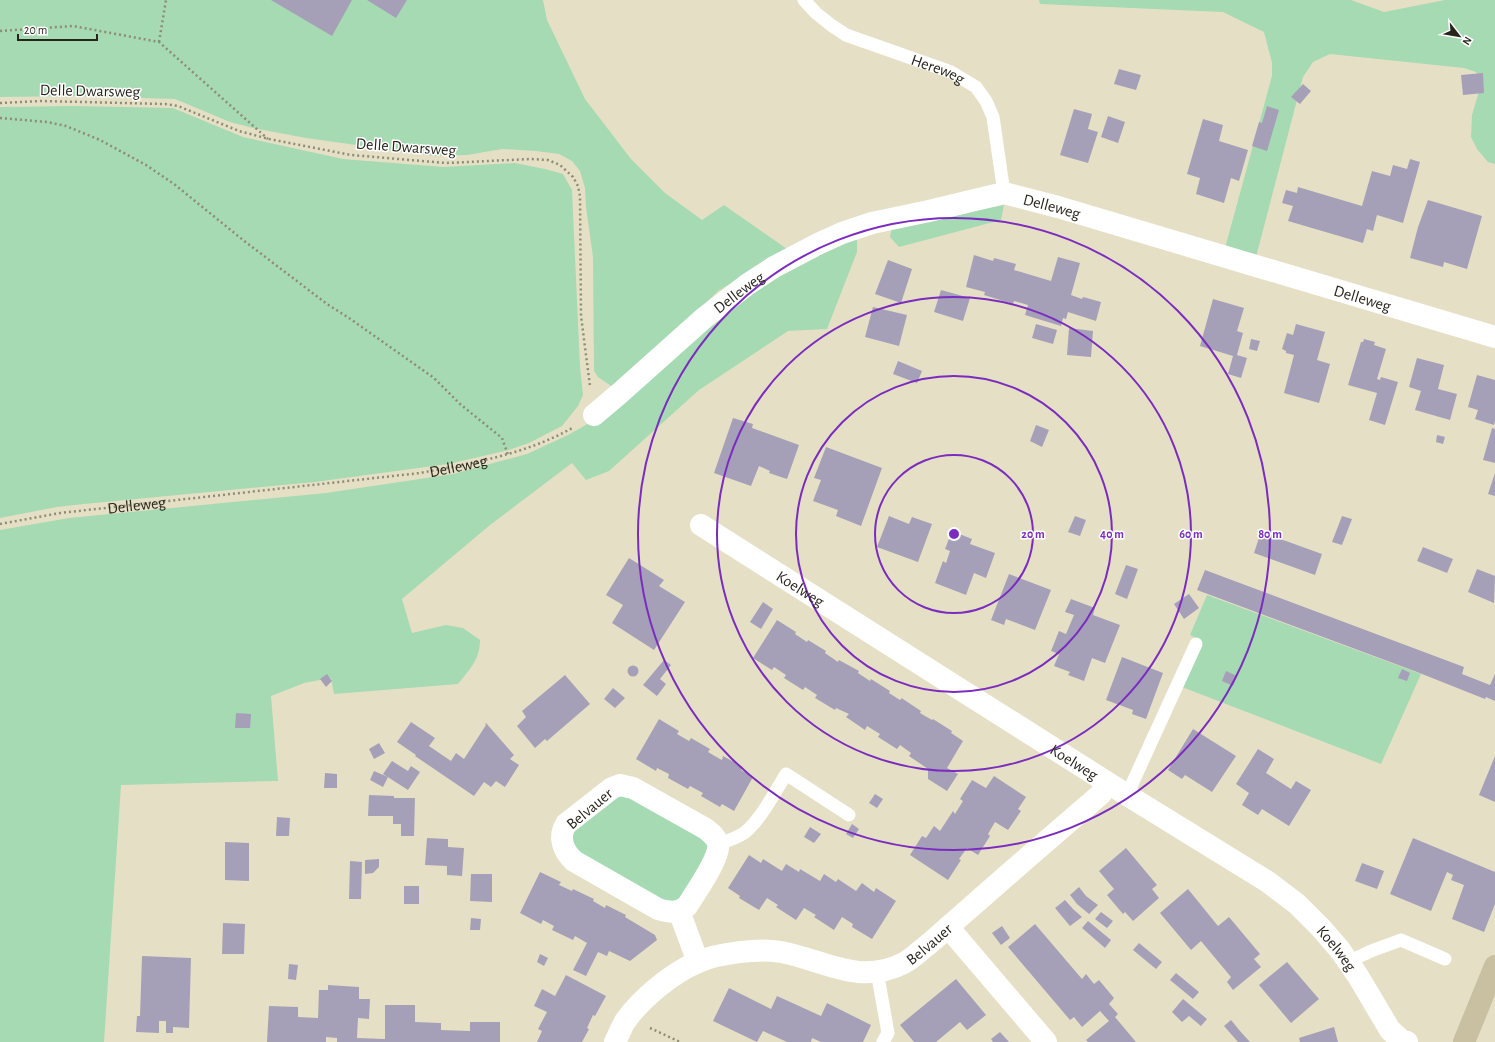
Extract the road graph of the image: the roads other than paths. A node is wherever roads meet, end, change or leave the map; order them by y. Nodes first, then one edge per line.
1 (804, 0) edge
2 (1004, 193) junction
3 (1495, 337) edge
4 (594, 415) road end
5 (701, 525) dead end
6 (1196, 644) dead end
7 (1106, 782) junction
8 (1127, 795) junction
9 (850, 815) dead end
10 (718, 844) junction
11 (679, 911) junction
12 (948, 927) junction
13 (1445, 959) dead end
14 (698, 962) junction
15 (1348, 962) junction
16 (1495, 966) edge
17 (876, 971) junction
18 (615, 1042) edge
19 (883, 1042) edge
20 (1046, 1042) edge
21 (1407, 1042) edge
22 (1464, 1042) edge

1 - 2 lane, Hereweg
2 - 3 street, Delleweg
2 - 4 street, Delleweg
5 - 7 street, Koelweg
6 - 8 lane
7 - 8 street, Koelweg
7 - 12 street, Belvauer
8 - 15 street, Koelweg
9 - 10 lane
10 - 11 street
10 - 11 street, Belvauer
11 - 14 street
12 - 17 street, Belvauer
12 - 20 street
13 - 15 lane
14 - 17 street, Belvauer
14 - 18 street, Belvauer
15 - 21 street, Koelweg
16 - 22 street
17 - 19 lane

